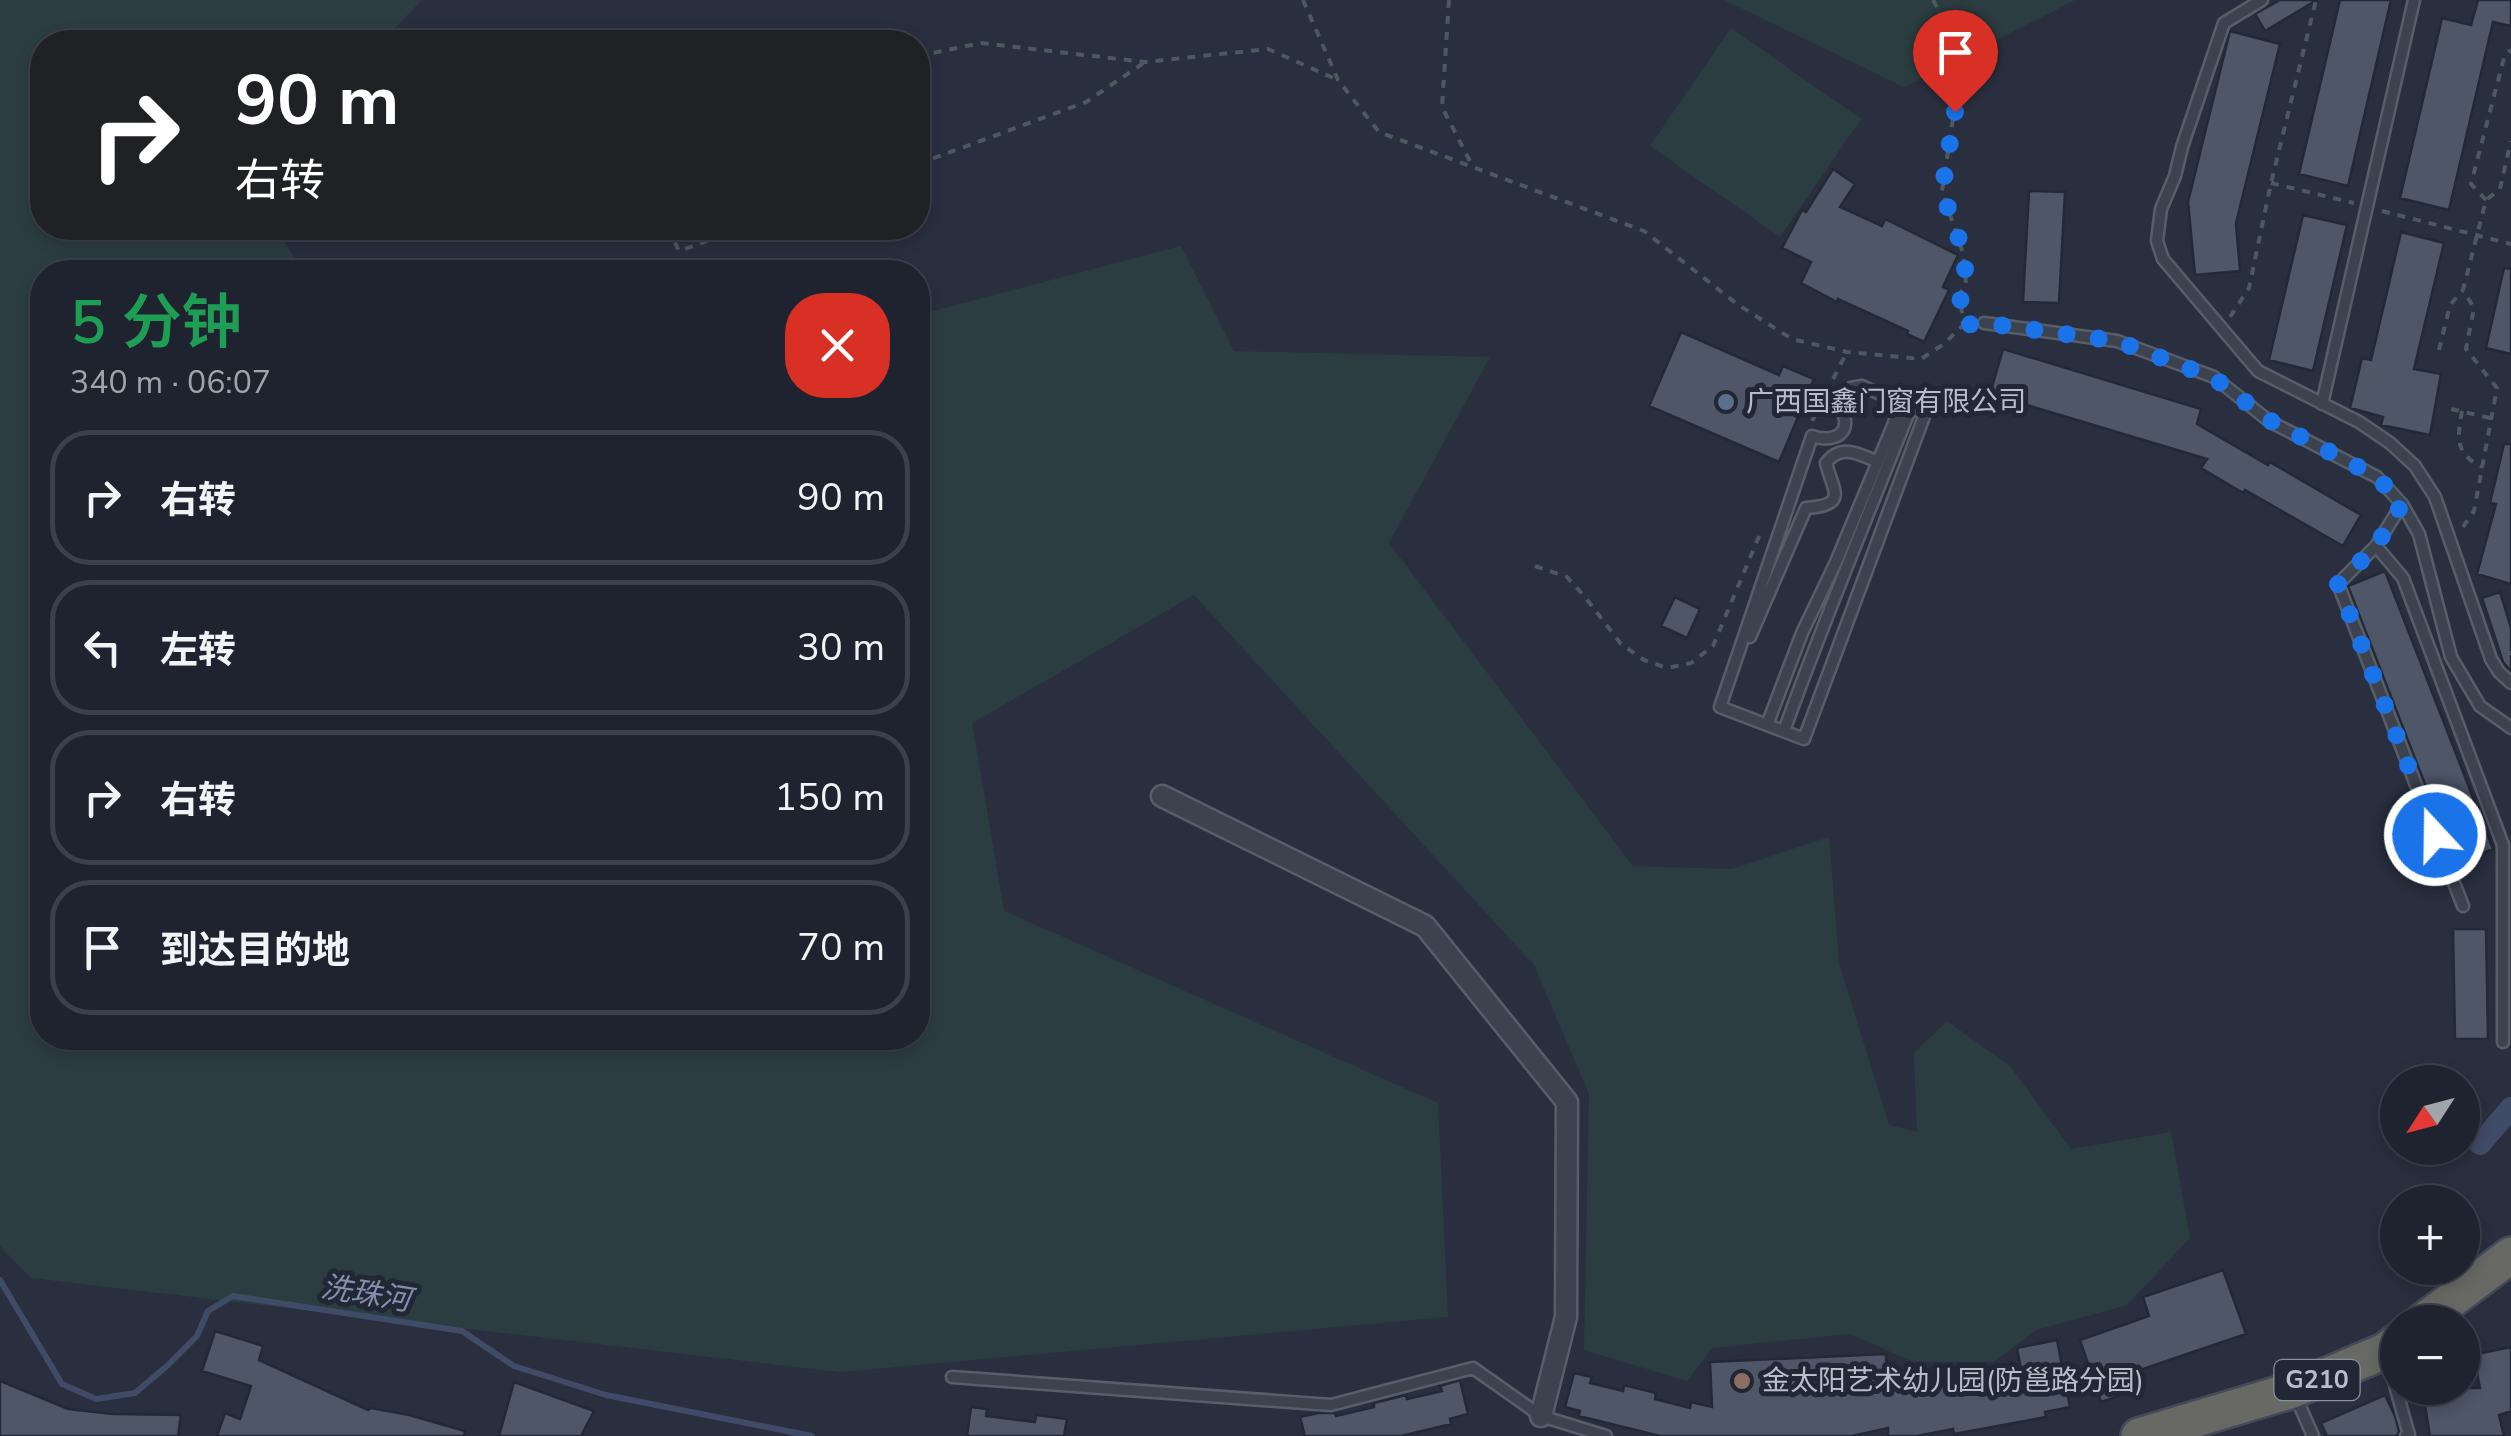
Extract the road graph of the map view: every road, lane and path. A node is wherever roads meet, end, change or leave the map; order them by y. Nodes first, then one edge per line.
1 (1303, 0) edge
2 (1449, 0) edge
3 (1934, 0) edge
4 (2262, 0) edge
5 (2316, 0) edge
6 (2414, 0) edge
7 (2511, 50) edge
8 (930, 54) edge
9 (1145, 62) junction
10 (1338, 80) junction
11 (2511, 141) edge
12 (930, 160) edge
13 (1474, 168) junction
14 (2271, 182) junction
15 (2486, 200) junction
16 (2367, 207) junction
17 (2477, 236) junction
18 (673, 240) edge
19 (709, 240) edge
20 (2511, 244) edge
21 (2463, 290) junction
22 (1984, 323) joint
23 (1963, 325) junction
24 (2222, 329) junction
25 (2439, 350) dead end
26 (2373, 367) dead end
27 (1822, 403) dead end
28 (2322, 404) junction
29 (1906, 405) junction
30 (2451, 409) dead end
31 (2462, 412) junction
32 (2492, 419) junction
33 (2359, 422) junction
34 (1805, 436) dead end
35 (1878, 462) junction
36 (2483, 467) junction
37 (2402, 504) junction
38 (1766, 520) dead end
39 (2452, 543) junction
40 (2376, 546) junction
41 (1536, 566) dead end
42 (2511, 683) edge
43 (1720, 707) junction
44 (1767, 725) junction
45 (2511, 728) edge
46 (1784, 731) junction
47 (1162, 796) dead end
48 (2463, 906) dead end
49 (2502, 1042) dead end
50 (2511, 1254) edge
51 (2444, 1305) edge
52 (2380, 1351) edge
53 (952, 1377) dead end
54 (2293, 1390) junction
55 (2403, 1405) edge
56 (1541, 1416) junction
57 (1606, 1436) edge
58 (2139, 1436) edge
59 (2312, 1436) edge
60 (2406, 1436) edge

1 - 10 path
2 - 13 path
3 - 23 path
4 - 24 lane
5 - 14 path
6 - 16 lane
7 - 15 path
8 - 9 path
9 - 10 path
9 - 12 path
10 - 13 path
11 - 15 path
13 - 23 path
14 - 16 path
14 - 24 path
15 - 17 path
16 - 17 path
16 - 28 lane
17 - 20 path
17 - 21 path
18 - 19 path
21 - 25 path
21 - 32 path
22 - 23 path
22 - 37 lane
24 - 28 lane
26 - 33 path
27 - 34 path
28 - 33 lane
29 - 35 lane
29 - 43 lane
29 - 46 lane
29 - 46 lane
30 - 31 path
31 - 32 path
31 - 36 path
32 - 36 path
33 - 39 lane
35 - 43 lane
35 - 44 lane
36 - 39 path
37 - 40 lane
37 - 45 lane
38 - 41 path
39 - 42 lane
40 - 48 lane
40 - 49 lane
43 - 44 lane
44 - 46 lane
47 - 56 street
50 - 51 highway
52 - 54 highway, G210
53 - 56 lane
54 - 58 highway, G210
54 - 59 lane
55 - 60 lane
56 - 57 lane

